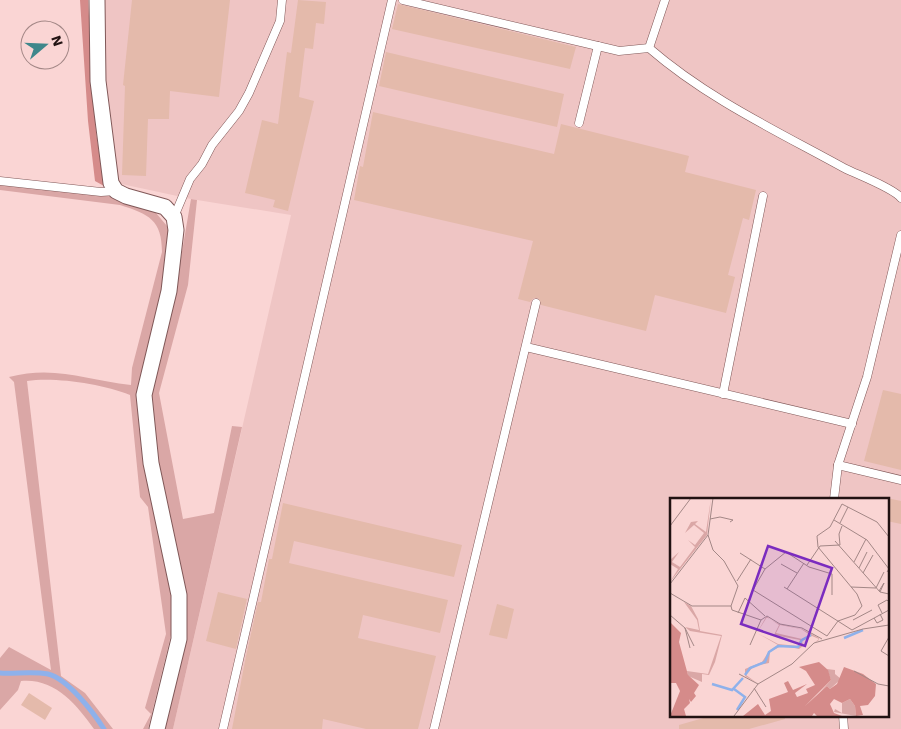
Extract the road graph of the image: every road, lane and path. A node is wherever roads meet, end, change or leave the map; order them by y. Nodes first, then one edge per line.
1 (97, 0) edge
2 (282, 0) edge
3 (392, 0) edge
4 (403, 0) edge
5 (666, 0) edge
6 (598, 46) junction
7 (649, 48) junction
8 (579, 123) dead end
9 (0, 181) edge
10 (116, 190) junction
11 (763, 196) dead end
12 (901, 198) edge
13 (174, 217) junction
14 (901, 235) edge
15 (536, 303) dead end
16 (526, 347) junction
17 (724, 394) junction
18 (852, 424) junction
19 (838, 465) junction
20 (901, 480) edge
21 (834, 498) edge
22 (843, 716) edge
23 (157, 729) edge
24 (223, 729) edge
25 (434, 729) edge
26 (844, 729) edge

1 - 10 street
2 - 13 lane
3 - 24 lane
4 - 6 lane
5 - 7 lane
6 - 7 lane
6 - 8 lane
7 - 12 lane
9 - 10 lane
10 - 13 street
11 - 17 lane
13 - 23 street
14 - 18 lane
15 - 16 lane
16 - 17 lane
16 - 25 lane
17 - 18 lane
18 - 19 lane
19 - 20 lane
19 - 21 lane
22 - 26 lane

